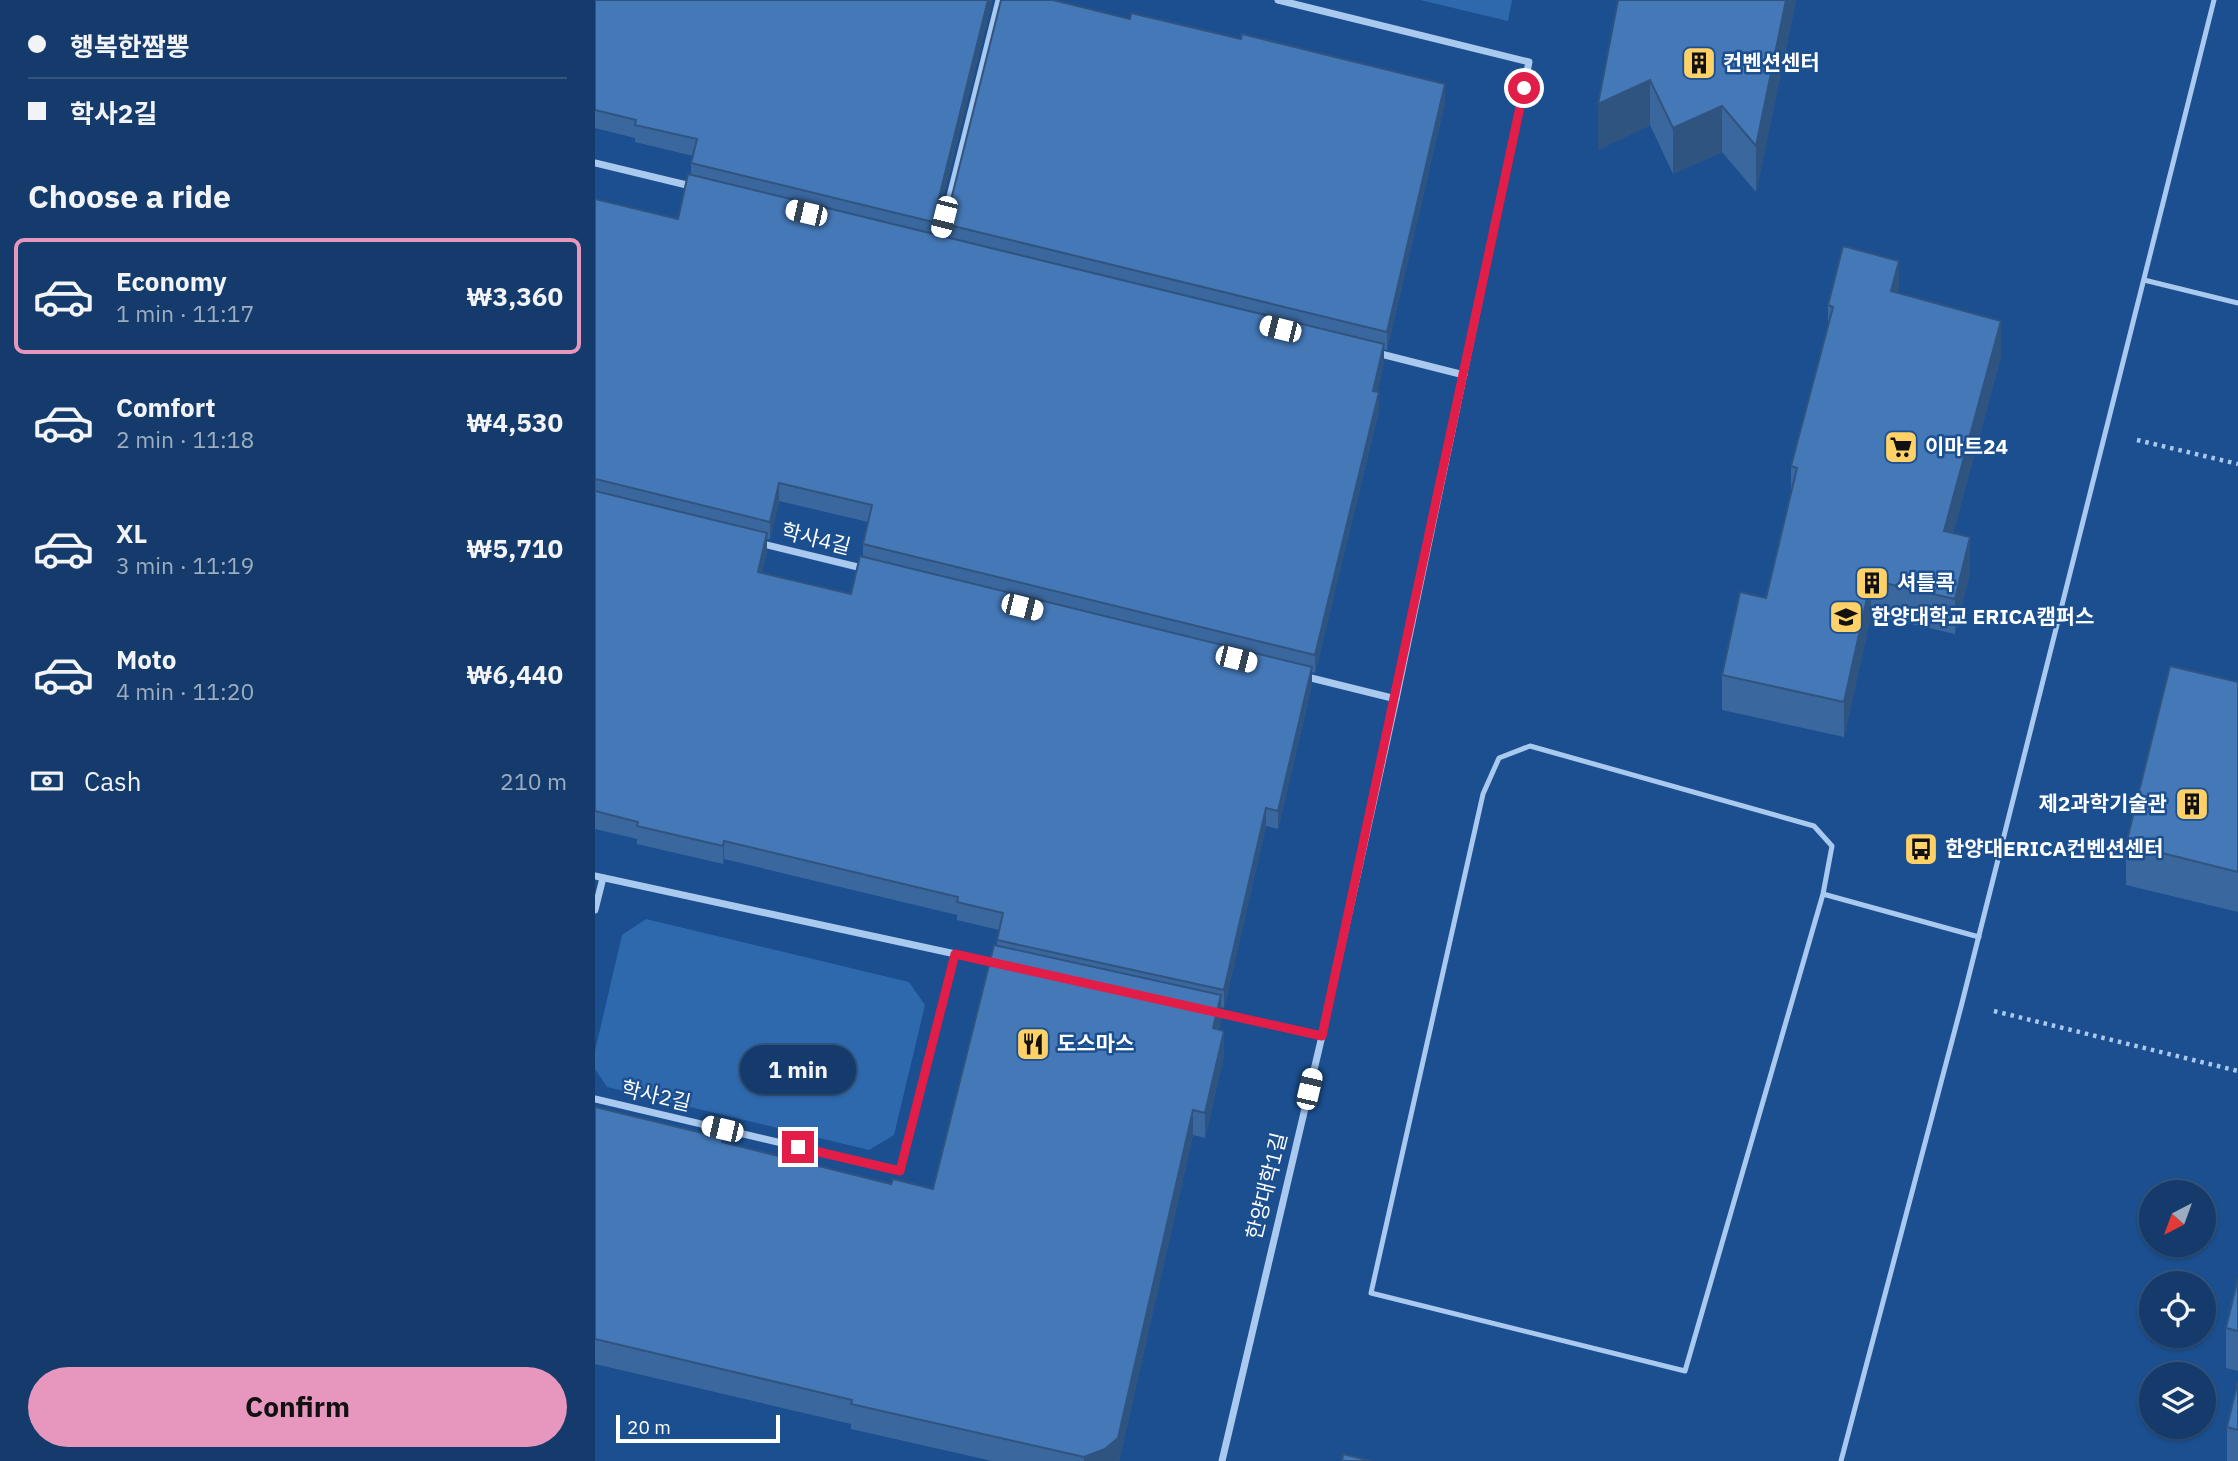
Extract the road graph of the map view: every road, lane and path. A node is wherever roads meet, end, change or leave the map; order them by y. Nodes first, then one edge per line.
1 (999, 0) edge
2 (1278, 0) edge
3 (2214, 0) edge
4 (595, 163) edge
5 (700, 188) edge
6 (924, 241) edge
7 (938, 244) junction
8 (951, 248) edge
9 (2144, 280) junction
10 (2238, 303) edge
11 (1370, 351) edge
12 (1464, 375) junction
13 (2106, 432) junction
14 (2238, 464) edge
15 (744, 539) edge
16 (880, 572) edge
17 (1287, 672) edge
18 (1396, 698) junction
19 (599, 877) edge
20 (1823, 894) junction
21 (595, 910) edge
22 (1979, 937) junction
23 (955, 954) junction
24 (1009, 966) edge
25 (1962, 1003) junction
26 (1199, 1009) edge
27 (1322, 1036) junction
28 (2238, 1071) edge
29 (595, 1099) edge
30 (1221, 1461) edge
31 (1841, 1461) edge

1 - 7 street
2 - 12 street, 한양대학1길
3 - 9 lane
4 - 5 street
6 - 7 street
7 - 8 street
9 - 10 lane
9 - 13 lane
11 - 12 street
12 - 18 street, 한양대학1길
13 - 14 path
13 - 22 lane
15 - 16 street, 학사4길
17 - 18 street
18 - 27 street, 한양대학1길
19 - 21 street
19 - 23 street
20 - 20 lane
20 - 22 lane
22 - 25 lane
23 - 24 street
23 - 29 street, 학사2길
25 - 28 path
25 - 31 lane
26 - 27 street
27 - 30 street, 한양대학1길

